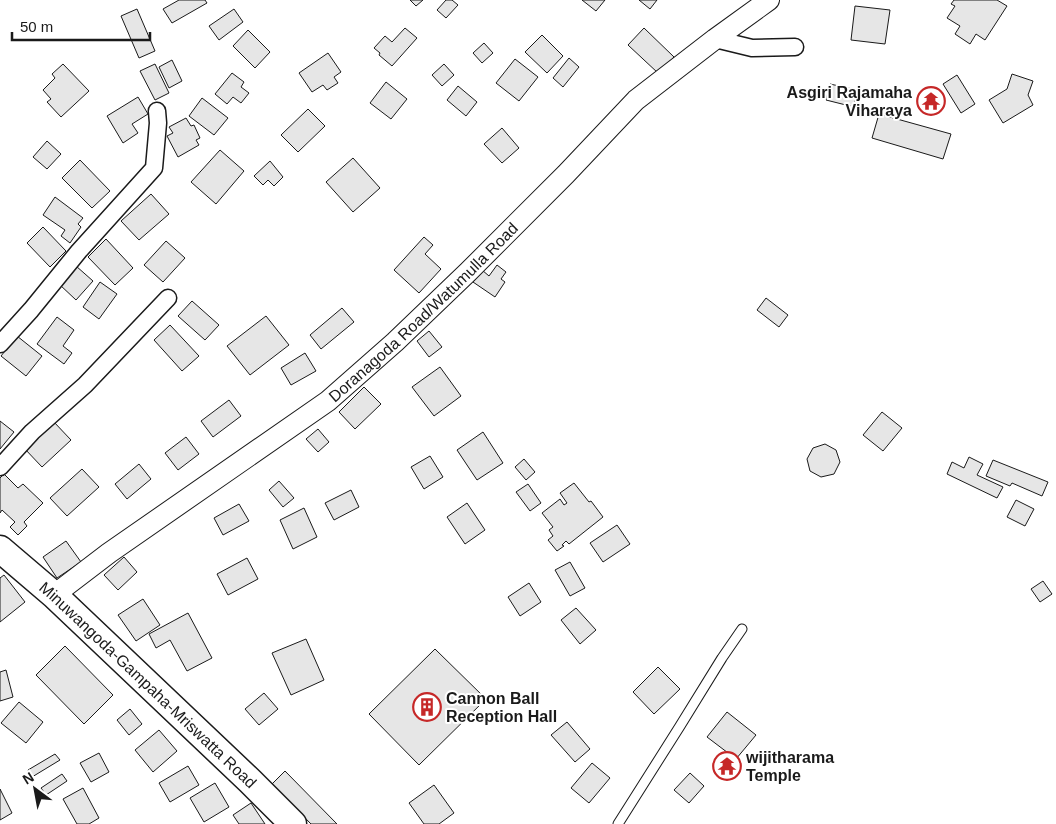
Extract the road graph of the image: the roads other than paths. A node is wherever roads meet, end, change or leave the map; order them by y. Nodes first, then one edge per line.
1 (769, 0) edge
2 (715, 39) junction
3 (795, 47) dead end
4 (156, 111) dead end
5 (168, 298) dead end
6 (0, 344) edge
7 (0, 467) edge
8 (0, 549) edge
9 (54, 595) junction
10 (742, 629) dead end
11 (293, 824) edge
12 (618, 824) edge

1 - 2 street, Doranagoda Road/Watumulla Road
2 - 3 street
2 - 9 street, Doranagoda Road/Watumulla Road
4 - 6 street
5 - 7 street
8 - 9 main road, Minuwangoda-Gampaha-Mriswatta Road
9 - 11 main road, Minuwangoda-Gampaha-Mriswatta Road
10 - 12 lane

